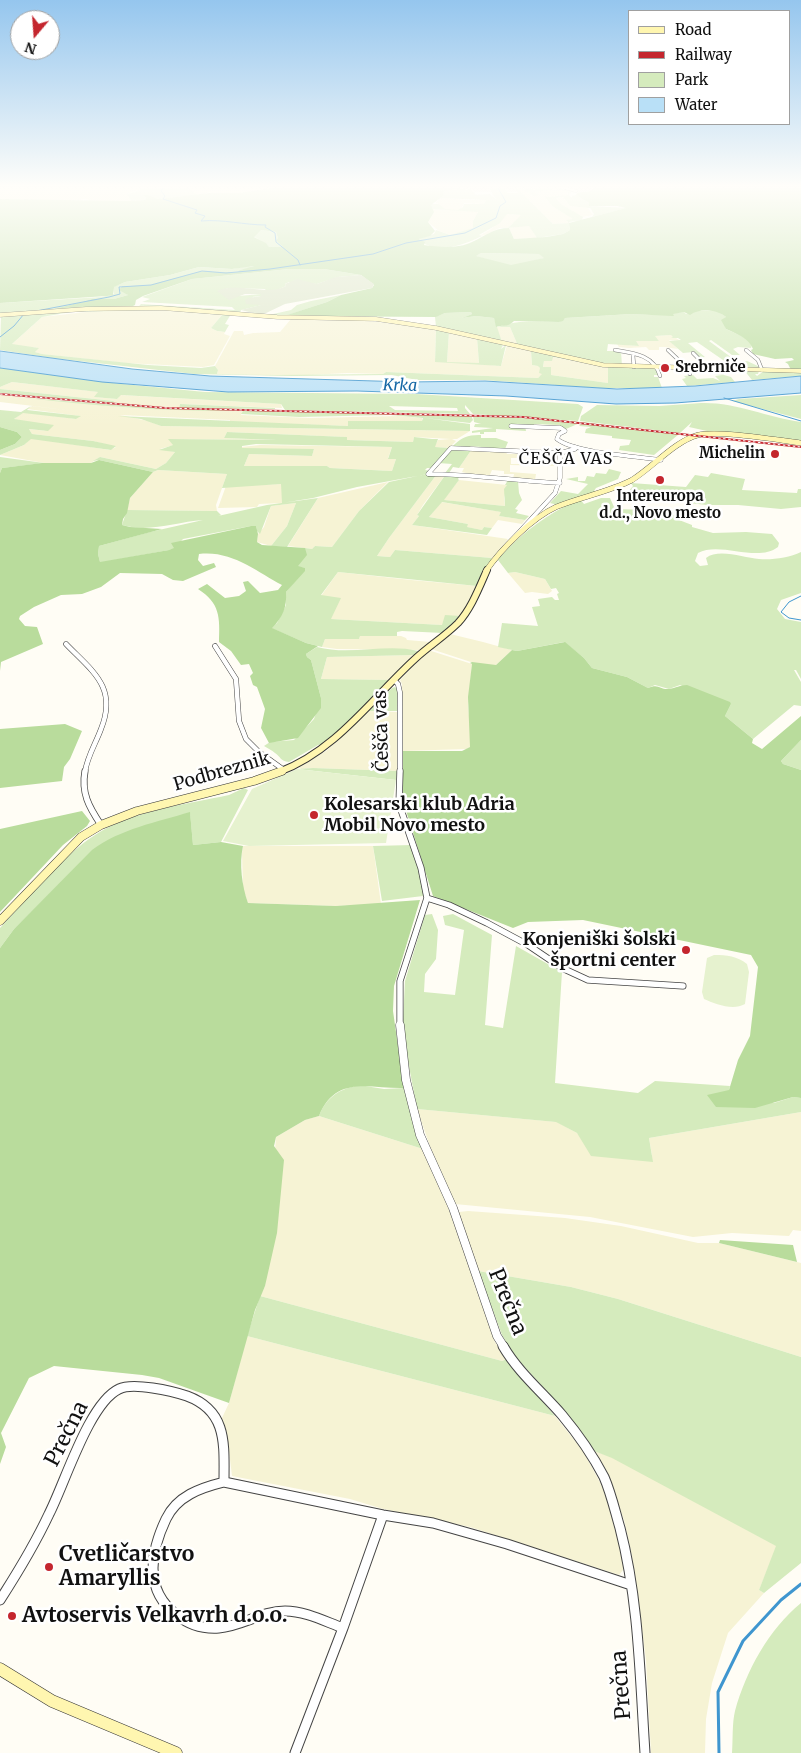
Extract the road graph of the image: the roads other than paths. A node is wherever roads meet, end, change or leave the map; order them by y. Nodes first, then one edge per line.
1 (0, 315) edge
2 (615, 350) dead end
3 (668, 350) dead end
4 (746, 350) dead end
5 (693, 353) dead end
6 (632, 356) dead end
7 (685, 366) junction
8 (634, 367) junction
9 (658, 367) junction
10 (707, 367) junction
11 (762, 370) junction
12 (801, 371) edge
13 (690, 374) dead end
14 (660, 376) dead end
15 (511, 426) dead end
16 (801, 443) edge
17 (578, 448) junction
18 (560, 453) junction
19 (660, 460) junction
20 (560, 483) junction
21 (509, 543) junction
22 (66, 644) dead end
23 (215, 646) dead end
24 (394, 680) junction
25 (284, 770) junction
26 (101, 825) junction
27 (427, 898) junction
28 (0, 921) edge
29 (683, 986) dead end
30 (400, 1037) joint
31 (224, 1482) junction
32 (383, 1515) junction
33 (631, 1585) junction
34 (0, 1600) edge
35 (343, 1628) junction
36 (0, 1669) edge
37 (176, 1753) edge
38 (295, 1753) edge
39 (645, 1753) edge

1 - 8 street
2 - 9 street
3 - 7 street
4 - 11 street
5 - 10 street
6 - 8 street
7 - 9 street
7 - 10 street
7 - 13 street
8 - 9 street
9 - 14 street
10 - 11 street
11 - 12 street
15 - 17 street
16 - 19 street
17 - 18 street
17 - 19 street
18 - 20 street
18 - 20 street
19 - 21 street
20 - 21 street
21 - 24 street
22 - 26 street
23 - 25 street, Podbreznik
24 - 25 street
24 - 27 street, Češča vas
25 - 26 street, Podbreznik
26 - 28 street, Podbreznik
27 - 29 street
27 - 30 street, Češča vas
30 - 33 street, Prečna
31 - 32 street
31 - 34 street, Prečna
31 - 35 street
32 - 33 street
32 - 35 street
33 - 39 street, Prečna
35 - 38 street
36 - 37 street

